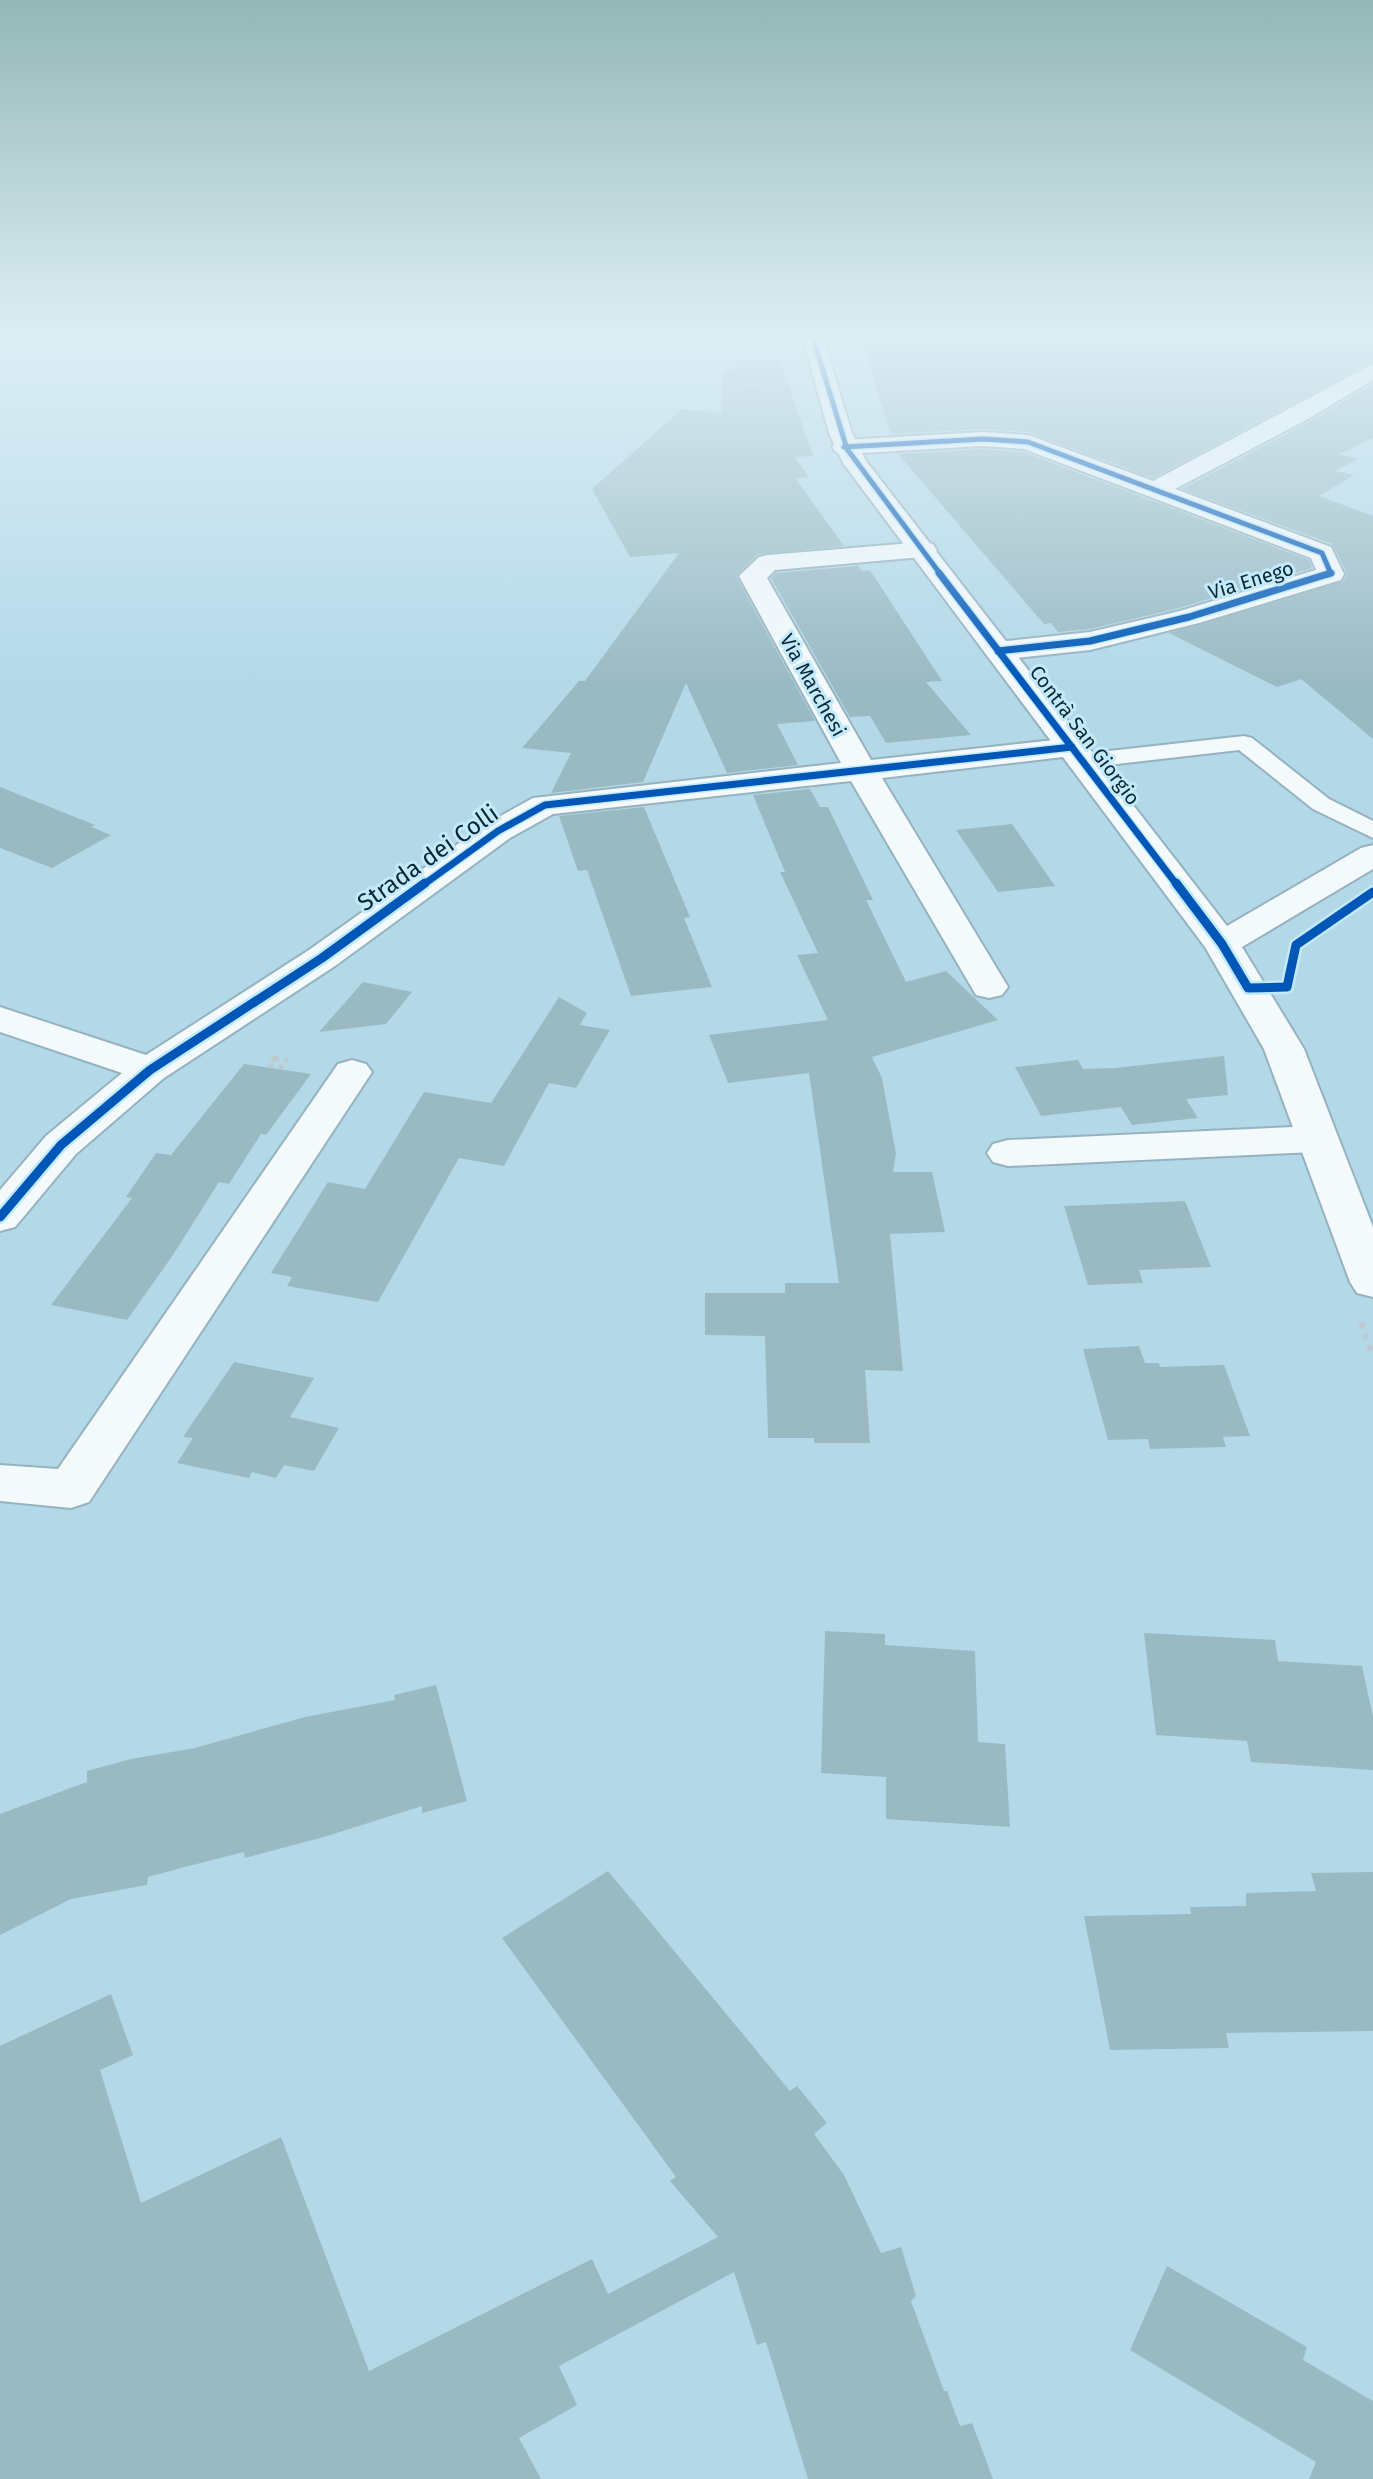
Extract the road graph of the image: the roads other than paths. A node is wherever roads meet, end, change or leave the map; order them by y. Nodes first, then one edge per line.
1 (847, 451) edge
2 (1051, 451) edge
3 (1229, 451) edge
4 (1154, 490) junction
5 (924, 550) junction
6 (998, 651) junction
7 (1077, 754) junction
8 (861, 770) junction
9 (1373, 831) edge
10 (1373, 855) edge
11 (1222, 944) junction
12 (989, 987) dead end
13 (0, 1019) edge
14 (150, 1070) junction
15 (352, 1072) dead end
16 (1316, 1139) junction
17 (1008, 1153) dead end
18 (0, 1217) edge
19 (1373, 1282) edge
20 (0, 1483) edge

1 - 5 street, Contrà San Giorgio
2 - 4 street, Via Enego
3 - 4 street
4 - 6 street, Via Enego
5 - 6 street, Contrà San Giorgio
5 - 8 street, Via Marchesi
6 - 7 street, Contrà San Giorgio
7 - 8 street, Strada dei Colli
7 - 9 lane
7 - 11 street, Contrà San Giorgio
8 - 12 street, Via Marchesi
8 - 14 street, Strada dei Colli
10 - 11 street
11 - 16 street, Contrà San Giorgio
13 - 14 street
14 - 18 street, Strada dei Colli
15 - 20 street
16 - 17 street
16 - 19 street, Contrà San Giorgio

